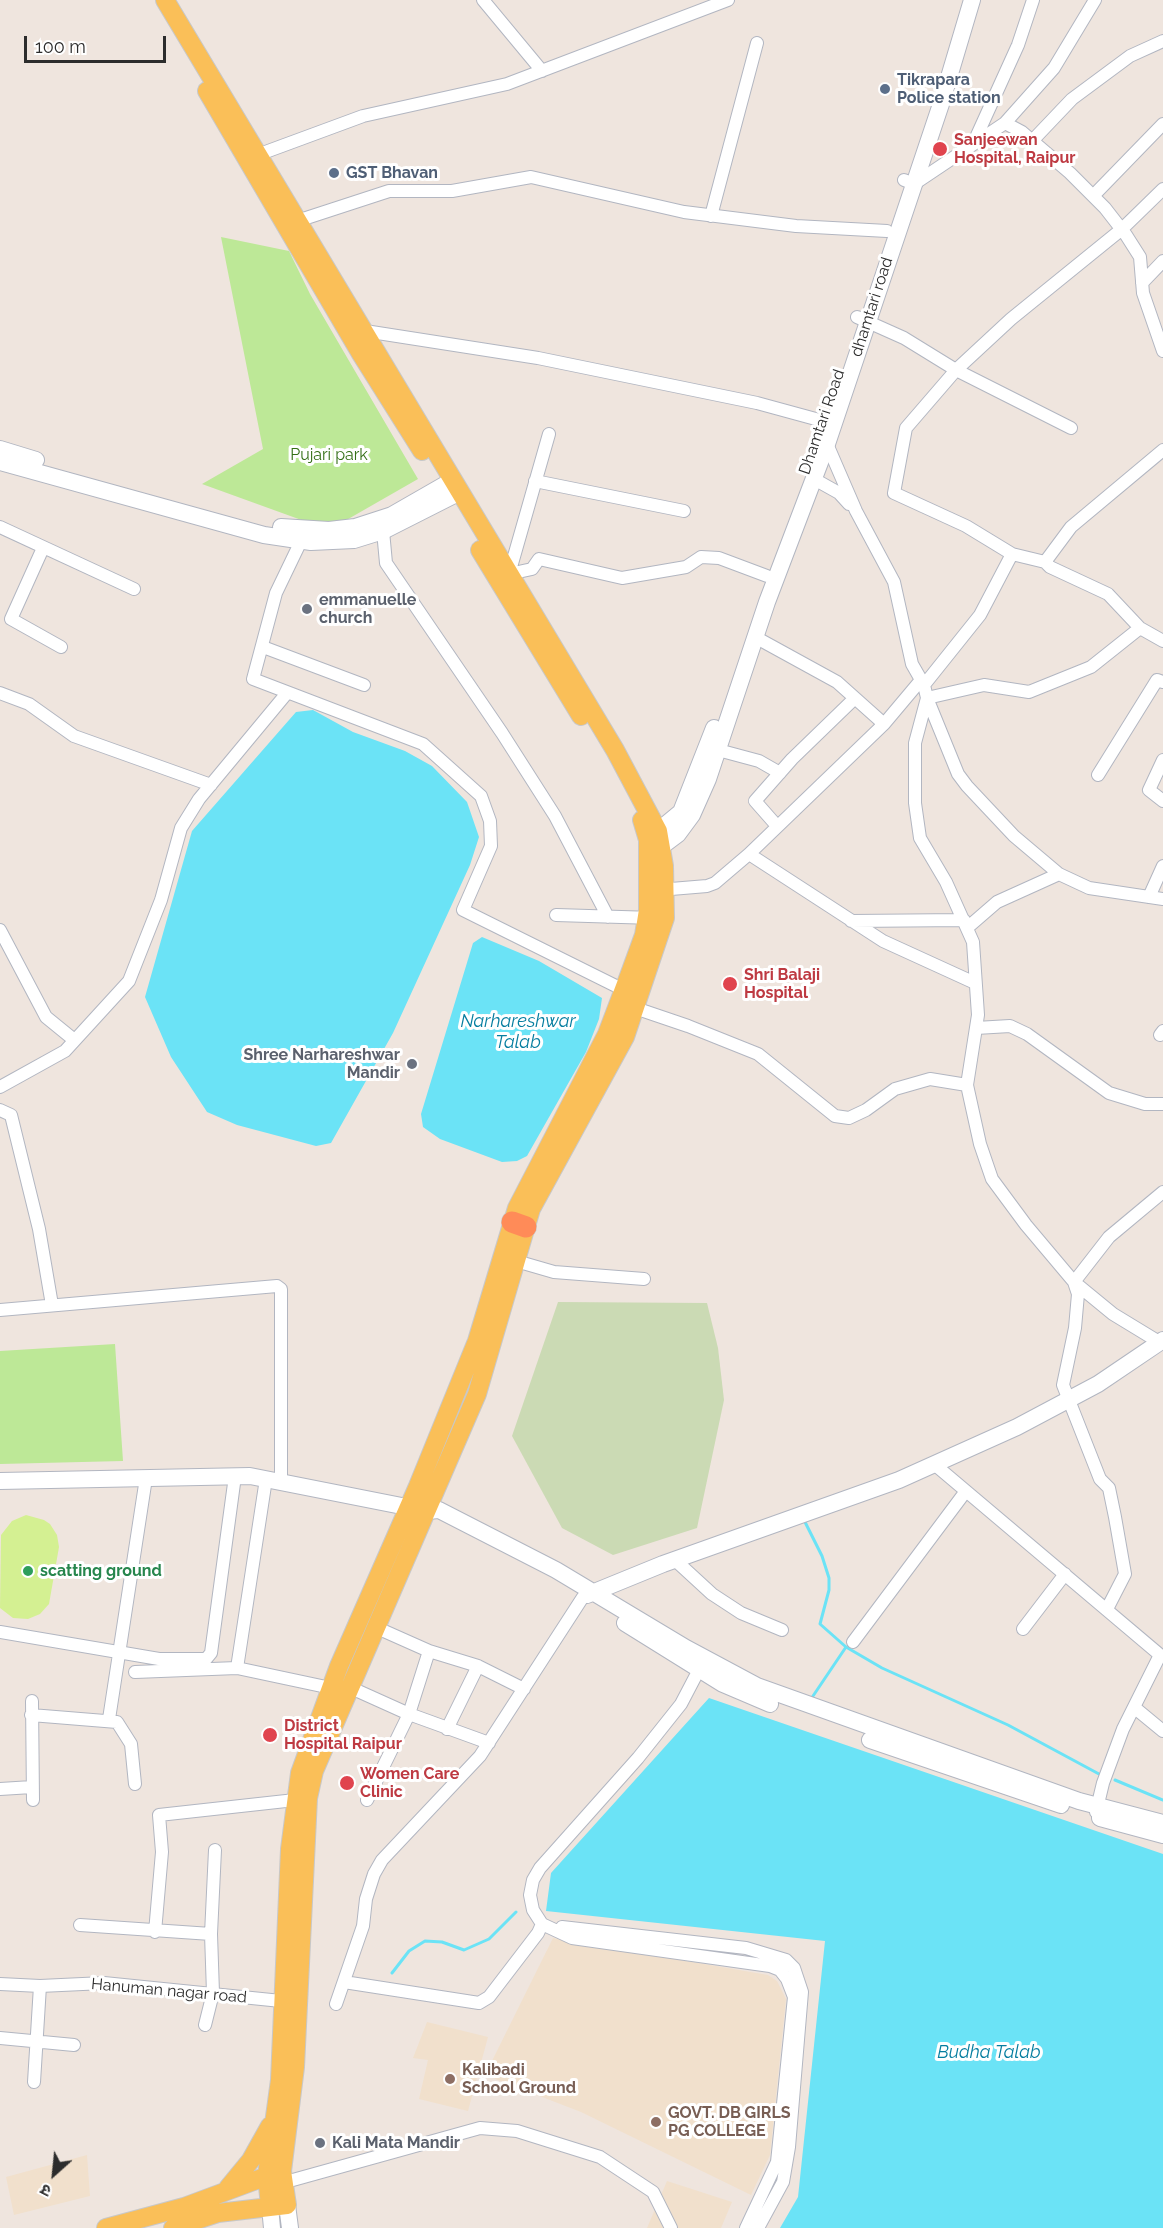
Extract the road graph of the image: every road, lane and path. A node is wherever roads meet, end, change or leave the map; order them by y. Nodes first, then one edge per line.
1 (152, 0) edge
2 (165, 0) edge
3 (728, 0) edge
4 (962, 0) edge
5 (972, 0) edge
6 (1033, 0) edge
7 (1095, 0) edge
8 (485, 1) edge
9 (1163, 41) edge
10 (757, 43) dead end
11 (542, 71) junction
12 (1005, 123) junction
13 (1163, 124) edge
14 (1033, 140) junction
15 (974, 144) junction
16 (260, 154) junction
17 (909, 182) junction
18 (1163, 189) edge
19 (1094, 196) junction
20 (711, 216) junction
21 (297, 220) junction
22 (1122, 229) junction
23 (887, 231) junction
24 (1163, 261) edge
25 (1142, 283) junction
26 (863, 319) junction
27 (365, 331) junction
28 (1163, 351) edge
29 (956, 370) junction
30 (1071, 428) dead end
31 (823, 433) junction
32 (549, 434) dead end
33 (0, 449) edge
34 (1163, 450) edge
35 (0, 462) edge
36 (814, 478) junction
37 (535, 480) junction
38 (451, 489) junction
39 (684, 511) dead end
40 (856, 511) junction
41 (0, 527) edge
42 (383, 531) junction
43 (301, 541) junction
44 (43, 548) junction
45 (1012, 554) junction
46 (1045, 562) junction
47 (509, 574) junction
48 (767, 576) junction
49 (134, 589) dead end
50 (1140, 627) junction
51 (755, 637) junction
52 (1163, 641) edge
53 (62, 647) dead end
54 (263, 647) junction
55 (923, 682) junction
56 (1163, 682) edge
57 (364, 685) dead end
58 (0, 693) edge
59 (287, 693) junction
60 (855, 698) junction
61 (927, 698) junction
62 (884, 724) junction
63 (718, 750) junction
64 (1163, 760) edge
65 (780, 773) junction
66 (1098, 775) dead end
67 (211, 785) junction
68 (1163, 801) edge
69 (777, 826) junction
70 (654, 840) junction
71 (749, 854) junction
72 (1163, 866) edge
73 (1059, 874) junction
74 (657, 890) junction
75 (1149, 897) junction
76 (1163, 899) edge
77 (556, 915) dead end
78 (608, 917) junction
79 (656, 918) junction
80 (849, 921) junction
81 (966, 924) junction
82 (0, 930) edge
83 (975, 983) junction
84 (632, 999) junction
85 (976, 1028) junction
86 (73, 1039) junction
87 (967, 1085) junction
88 (0, 1087) edge
89 (1163, 1104) edge
90 (0, 1110) edge
91 (1163, 1192) edge
92 (519, 1225) junction
93 (516, 1261) junction
94 (644, 1279) dead end
95 (1074, 1282) junction
96 (52, 1305) junction
97 (0, 1310) edge
98 (1161, 1341) edge
99 (1068, 1400) junction
100 (934, 1464) junction
101 (235, 1476) junction
102 (146, 1478) junction
103 (0, 1481) edge
104 (273, 1481) junction
105 (966, 1491) junction
106 (418, 1508) junction
107 (675, 1560) junction
108 (1065, 1574) junction
109 (589, 1594) junction
110 (1107, 1610) junction
111 (375, 1627) junction
112 (1023, 1629) dead end
113 (782, 1630) dead end
114 (0, 1632) edge
115 (853, 1642) dead end
116 (120, 1651) junction
117 (429, 1651) junction
118 (1162, 1654) edge
119 (702, 1664) junction
120 (478, 1666) junction
121 (237, 1668) junction
122 (135, 1672) dead end
123 (1159, 1673) edge
124 (340, 1687) junction
125 (524, 1689) junction
126 (32, 1701) dead end
127 (1135, 1708) junction
128 (409, 1714) junction
129 (31, 1715) junction
130 (109, 1719) junction
131 (447, 1729) junction
132 (1163, 1731) edge
133 (489, 1743) junction
134 (135, 1784) dead end
135 (0, 1789) edge
136 (295, 1800) junction
137 (367, 1800) dead end
138 (1096, 1811) junction
139 (1163, 1823) edge
140 (1163, 1835) edge
141 (215, 1850) dead end
142 (533, 1910) junction
143 (542, 1924) junction
144 (80, 1925) dead end
145 (154, 1932) junction
146 (211, 1934) junction
147 (344, 1982) junction
148 (0, 1984) edge
149 (40, 1986) junction
150 (213, 1993) junction
151 (291, 2002) junction
152 (336, 2004) dead end
153 (205, 2025) dead end
154 (0, 2038) edge
155 (36, 2040) junction
156 (74, 2045) dead end
157 (34, 2082) dead end
158 (275, 2117) junction
159 (277, 2176) junction
160 (225, 2192) junction
161 (278, 2206) junction
162 (106, 2228) edge
163 (173, 2228) edge
164 (272, 2228) edge
165 (290, 2228) edge
166 (670, 2228) edge
167 (746, 2228) edge
168 (758, 2228) edge

1 - 38 main road
2 - 16 main road
3 - 11 street
4 - 17 street, Dhamtari Road
5 - 17 street, dhamtari road
6 - 15 street
7 - 12 street
8 - 11 street
9 - 14 street
10 - 20 street
11 - 16 street
12 - 14 street
12 - 15 street
13 - 19 street
14 - 19 street
15 - 17 street
16 - 21 main road
17 - 23 street, Dhamtari Road
17 - 26 street, dhamtari road
18 - 22 street
19 - 22 street
20 - 21 street
20 - 23 street
21 - 27 main road
22 - 25 street
22 - 29 street
23 - 26 street, Dhamtari Road
24 - 25 street
25 - 28 street
26 - 29 street
26 - 31 street, dhamtari road
27 - 31 street
27 - 38 main road
29 - 30 street
29 - 45 street
31 - 36 street, dhamtari road
31 - 40 street
31 - 48 street, Dhamtari Road
32 - 37 street
33 - 38 street
34 - 46 street
35 - 43 street
36 - 40 street
36 - 51 street, dhamtari road
37 - 39 street
37 - 47 street
38 - 42 street
38 - 47 main road
38 - 70 main road
40 - 55 street
41 - 44 street
42 - 43 street
42 - 78 street
43 - 54 street
44 - 49 street
44 - 53 street
45 - 46 street
45 - 55 street
46 - 50 street
47 - 48 street
47 - 70 main road
48 - 70 street, Dhamtari Road
50 - 52 street
50 - 61 street
51 - 60 street
51 - 63 street, dhamtari road
54 - 57 street
54 - 59 street
55 - 61 street
55 - 62 street
56 - 66 street
58 - 67 street
59 - 67 street
59 - 84 street
60 - 62 street
60 - 65 street
61 - 73 street
61 - 81 street
62 - 69 street
63 - 65 street
63 - 70 street, dhamtari road
64 - 68 street
65 - 69 street
67 - 86 street
69 - 71 street
70 - 74 main road
71 - 74 street
71 - 80 street
72 - 75 street
73 - 75 street
73 - 81 street
74 - 79 main road
75 - 76 street
77 - 78 street
78 - 79 street
79 - 84 main road
80 - 81 street
80 - 83 street
81 - 83 street
82 - 86 street
83 - 85 street
84 - 87 street
84 - 92 main road
85 - 87 street
85 - 89 street
86 - 88 street
87 - 95 street
90 - 96 street
91 - 95 street
92 - 93 main road
92 - 106 main road
93 - 94 street
93 - 106 main road
95 - 98 street
95 - 99 street
96 - 97 street
96 - 104 street
98 - 99 street
99 - 100 street
99 - 110 street
100 - 105 street
100 - 107 street
101 - 102 street
101 - 104 street
101 - 116 street
102 - 103 street
102 - 116 street
104 - 106 street
104 - 121 street
105 - 108 street
105 - 115 street
106 - 109 street
106 - 111 main road
106 - 124 main road
107 - 109 street
107 - 113 street
108 - 110 street
108 - 112 street
109 - 119 street
109 - 125 street
110 - 118 street
111 - 117 street
111 - 124 main road
114 - 116 street
116 - 130 street
117 - 120 street
117 - 128 street
118 - 123 street
119 - 138 street
119 - 142 street
120 - 125 street
120 - 131 street
121 - 122 street
121 - 124 street
123 - 127 street
124 - 128 street
124 - 136 main road
124 - 151 main road
125 - 133 street
126 - 129 street
127 - 132 street
127 - 138 street
128 - 131 street
128 - 137 street
129 - 130 street
129 - 135 street
130 - 134 street
131 - 133 street
133 - 147 street
136 - 145 street
136 - 151 main road
138 - 139 street
138 - 140 street
141 - 146 street
142 - 143 street
142 - 168 street
143 - 147 street
143 - 167 street
144 - 145 street
145 - 146 street
146 - 150 street
147 - 152 street
148 - 149 street, Hanuman nagar road
149 - 150 street, Hanuman nagar road
149 - 155 street
150 - 151 street, Hanuman nagar road
150 - 153 street
151 - 158 main road
151 - 159 main road
154 - 155 street
155 - 156 street
155 - 157 street
158 - 159 main road
158 - 160 main road
159 - 160 main road
159 - 161 main road
159 - 166 street
160 - 162 main road
161 - 163 main road
161 - 164 street
161 - 165 street

